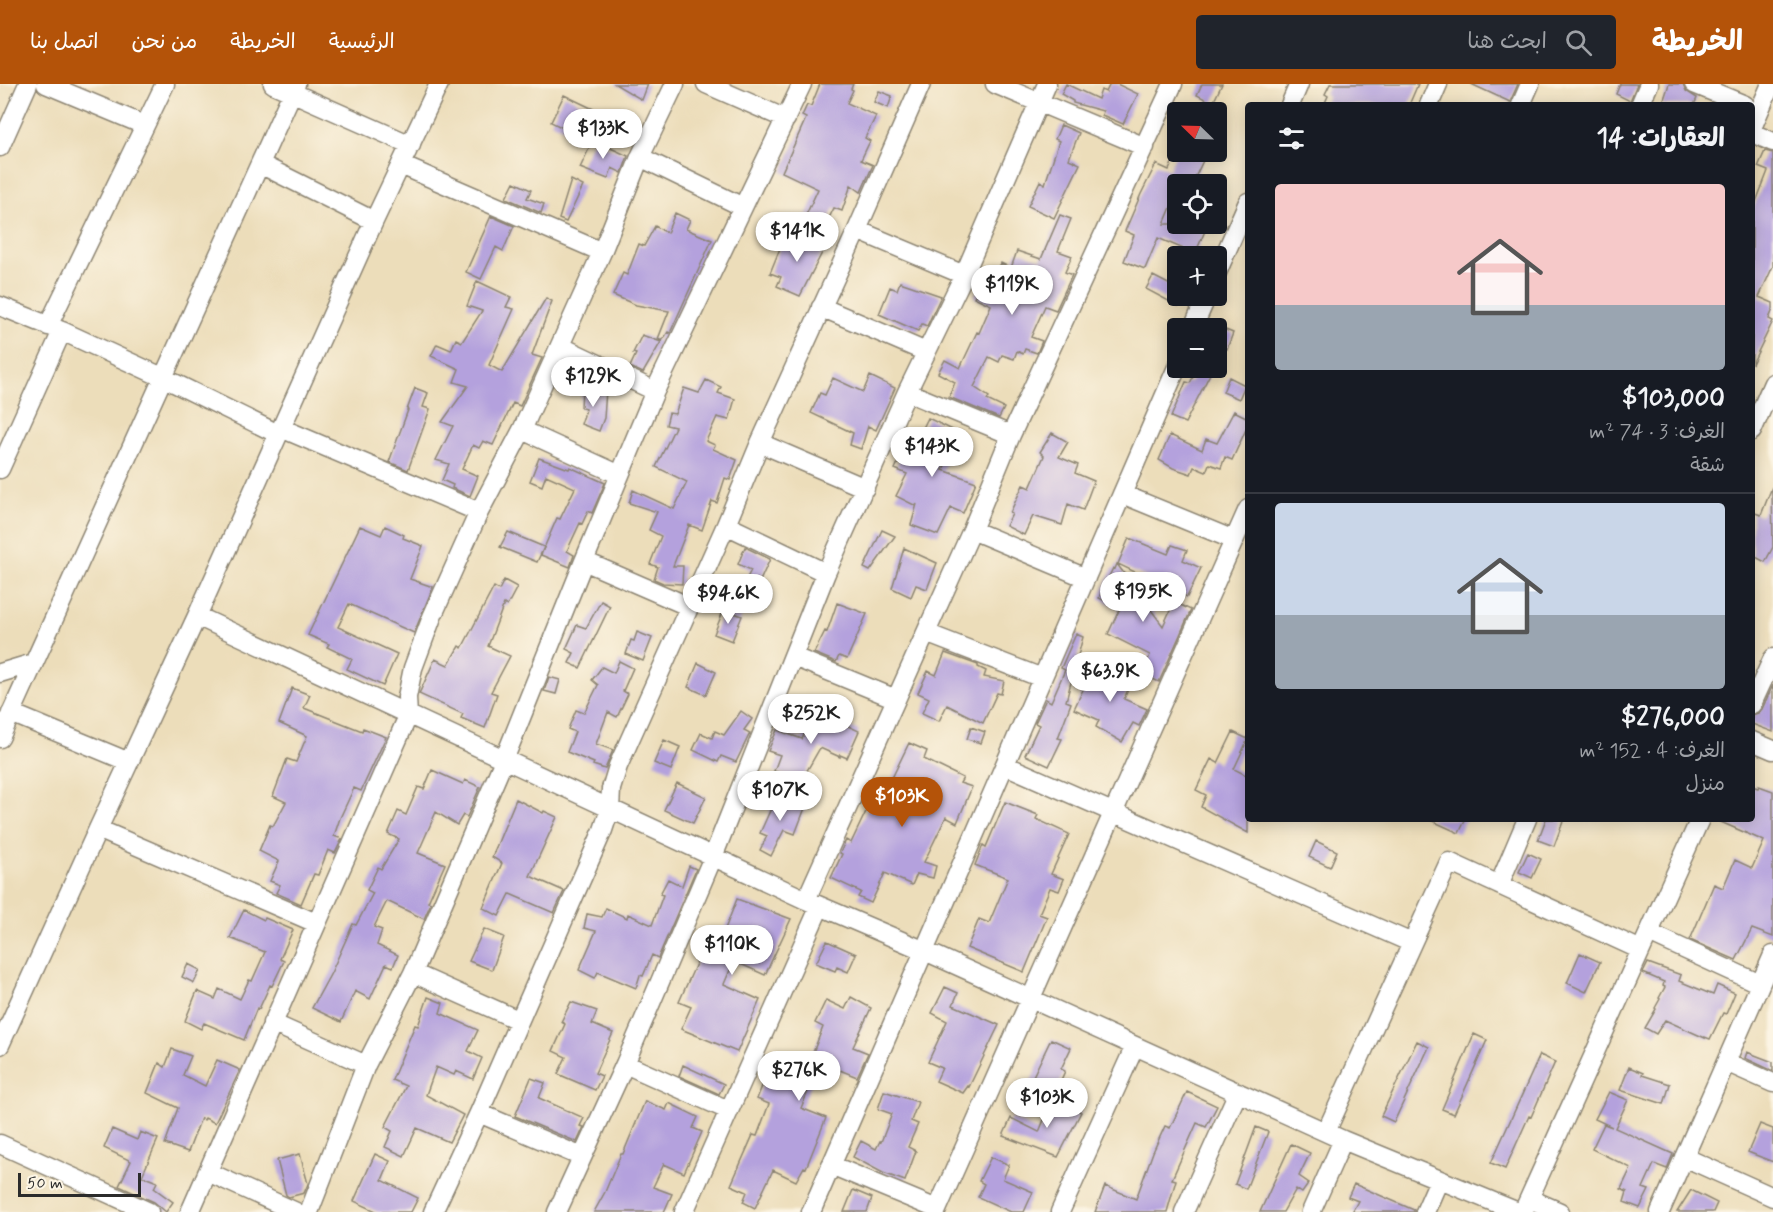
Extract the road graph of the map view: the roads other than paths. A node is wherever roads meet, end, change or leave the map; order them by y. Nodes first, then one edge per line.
1 (46, 84) edge
2 (165, 84) edge
3 (273, 84) edge
4 (439, 84) edge
5 (675, 84) edge
6 (706, 84) edge
7 (802, 84) edge
8 (921, 84) edge
9 (995, 84) edge
10 (1047, 84) edge
11 (1173, 84) edge
12 (1299, 84) edge
13 (1438, 84) edge
14 (1530, 84) edge
15 (1694, 84) edge
16 (1771, 84) edge
17 (26, 85) edge
18 (294, 88) edge
19 (1039, 102) junction
20 (1291, 102) edge
21 (1430, 102) edge
22 (1522, 102) edge
23 (1730, 102) edge
24 (1755, 108) edge
25 (786, 119) junction
26 (144, 125) junction
27 (1755, 133) edge
28 (1773, 142) edge
29 (411, 145) junction
30 (0, 147) edge
31 (1145, 147) junction
32 (640, 157) junction
33 (260, 164) junction
34 (401, 165) junction
35 (742, 207) junction
36 (1245, 209) edge
37 (374, 221) junction
38 (857, 230) junction
39 (1227, 250) edge
40 (602, 252) junction
41 (964, 275) junction
42 (0, 306) edge
43 (821, 307) junction
44 (55, 329) junction
45 (560, 346) junction
46 (926, 352) junction
47 (162, 377) junction
48 (1172, 378) edge
49 (1773, 385) edge
50 (656, 391) junction
51 (907, 392) junction
52 (1755, 424) edge
53 (522, 430) junction
54 (279, 431) junction
55 (1011, 435) junction
56 (760, 443) junction
57 (0, 469) edge
58 (620, 475) junction
59 (865, 488) junction
60 (1122, 494) junction
61 (479, 512) junction
62 (1245, 517) edge
63 (726, 525) junction
64 (972, 530) junction
65 (1234, 540) junction
66 (584, 561) junction
67 (826, 573) junction
68 (1086, 578) junction
69 (690, 607) junction
70 (197, 616) junction
71 (926, 633) junction
72 (794, 657) junction
73 (1773, 658) edge
74 (33, 663) junction
75 (0, 673) edge
76 (1042, 678) junction
77 (1755, 697) edge
78 (896, 699) junction
79 (11, 713) junction
80 (408, 716) junction
81 (0, 738) edge
82 (1755, 742) edge
83 (1773, 750) edge
84 (504, 760) junction
85 (129, 762) junction
86 (1005, 765) junction
87 (610, 809) junction
88 (1113, 811) junction
89 (1526, 822) edge
90 (1699, 822) edge
91 (98, 829) junction
92 (713, 857) junction
93 (1499, 885) junction
94 (813, 903) junction
95 (316, 923) junction
96 (1649, 933) junction
97 (1412, 943) junction
98 (1641, 950) junction
99 (925, 951) junction
100 (1773, 955) edge
101 (413, 973) junction
102 (1760, 984) junction
103 (1029, 999) junction
104 (518, 1020) junction
105 (272, 1023) junction
106 (0, 1045) edge
107 (1135, 1046) junction
108 (1726, 1062) junction
109 (625, 1064) junction
110 (366, 1065) junction
111 (1773, 1083) edge
112 (1238, 1092) junction
113 (728, 1110) junction
114 (479, 1113) junction
115 (1326, 1132) junction
116 (1343, 1140) junction
117 (0, 1144) edge
118 (582, 1157) junction
119 (1684, 1157) junction
120 (831, 1165) junction
121 (208, 1172) junction
122 (1439, 1180) junction
123 (1773, 1197) edge
124 (1524, 1208) edge
125 (936, 1211) edge
126 (149, 1212) edge
127 (190, 1212) edge
128 (296, 1212) edge
129 (309, 1212) edge
130 (433, 1212) edge
131 (557, 1212) edge
132 (684, 1212) edge
133 (811, 1212) edge
134 (1060, 1212) edge
135 (1184, 1212) edge
136 (1311, 1212) edge
137 (1425, 1212) edge
138 (1560, 1212) edge
139 (1660, 1212) edge

1 - 26 street
2 - 26 street
3 - 18 street
4 - 29 street
5 - 32 street
6 - 25 street
7 - 25 street
8 - 38 street
9 - 19 street
10 - 19 street
11 - 31 street
12 - 20 street
13 - 21 street
14 - 22 street
15 - 23 street
16 - 24 street
17 - 30 street
18 - 29 street
18 - 33 street
19 - 31 street
19 - 41 street
25 - 35 street
26 - 44 street
27 - 28 street
29 - 34 street
31 - 55 street
32 - 35 street
32 - 40 street
33 - 37 street
33 - 47 street
34 - 37 street
34 - 40 street
35 - 50 street
36 - 39 street
37 - 54 street
38 - 41 street
38 - 43 street
40 - 45 street
41 - 46 street
42 - 44 street
43 - 46 street
43 - 56 street
44 - 47 street
44 - 57 street
45 - 50 street
45 - 53 street
46 - 51 street
47 - 54 street
47 - 74 street
48 - 60 street
49 - 52 street
50 - 58 street
51 - 55 street
51 - 59 street
53 - 58 street
53 - 61 street
54 - 61 street
54 - 70 street
55 - 64 street
56 - 59 street
56 - 63 street
58 - 66 street
59 - 67 street
60 - 65 street
60 - 68 street
61 - 80 street
62 - 65 street
63 - 67 street
63 - 69 street
64 - 68 street
64 - 71 street
65 - 88 street
66 - 69 street
66 - 84 street
67 - 72 street
68 - 76 street
69 - 87 street
70 - 80 street
70 - 85 street
71 - 76 street
71 - 78 street
72 - 78 street
72 - 92 street
73 - 77 street
74 - 75 street
74 - 79 street
76 - 86 street
78 - 94 street
79 - 81 street
79 - 85 street
80 - 84 street
80 - 95 street
82 - 83 street
84 - 87 street
84 - 101 street
85 - 91 street
86 - 88 street
86 - 99 street
87 - 92 street
87 - 104 street
88 - 97 street
88 - 103 street
89 - 93 street
90 - 96 street
91 - 95 street
91 - 106 street
92 - 94 street
92 - 109 street
93 - 97 street
93 - 98 street
94 - 99 street
94 - 113 street
95 - 105 street
96 - 98 street
96 - 102 street
97 - 115 street
98 - 124 street
99 - 103 street
99 - 120 street
100 - 102 street
101 - 104 street
101 - 110 street
102 - 108 street
103 - 107 street
103 - 125 street
104 - 114 street
105 - 110 street
105 - 121 street
107 - 112 street
107 - 134 street
108 - 111 street
108 - 119 street
109 - 113 street
109 - 118 street
110 - 129 street
112 - 115 street
112 - 135 street
113 - 132 street
114 - 118 street
114 - 130 street
115 - 116 street
116 - 122 street
116 - 136 street
117 - 126 street
118 - 131 street
119 - 123 street
119 - 139 street
120 - 125 street
120 - 133 street
121 - 127 street
121 - 128 street
122 - 124 street
122 - 137 street
124 - 138 street

